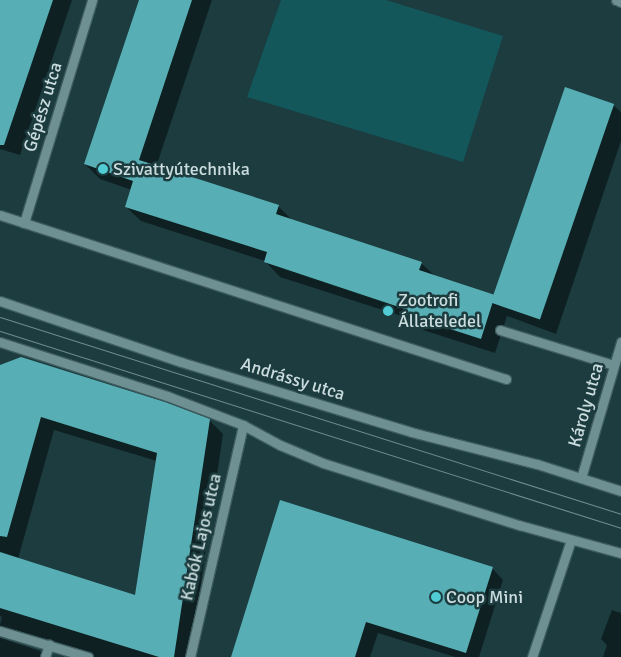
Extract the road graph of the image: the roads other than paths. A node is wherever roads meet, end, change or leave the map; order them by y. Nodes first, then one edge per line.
1 (92, 0) edge
2 (616, 0) edge
3 (621, 2) edge
4 (0, 215) edge
5 (24, 223) junction
6 (0, 301) edge
7 (500, 330) dead end
8 (0, 342) edge
9 (621, 342) edge
10 (614, 365) junction
11 (506, 379) dead end
12 (243, 425) junction
13 (581, 478) junction
14 (621, 491) edge
15 (571, 540) junction
16 (621, 553) edge
17 (0, 631) edge
18 (49, 645) junction
19 (45, 657) edge
20 (88, 657) edge
21 (190, 657) edge
22 (532, 657) edge

1 - 5 street, Gépész utca
2 - 3 street
4 - 5 street
5 - 11 street
6 - 13 street, Andrássy utca
7 - 10 street
8 - 12 street
9 - 10 street, Károly utca
10 - 13 street, Károly utca
12 - 15 street
12 - 21 street, Kabók Lajos utca
13 - 14 street, Andrássy utca
15 - 16 street
15 - 22 street
17 - 18 street
18 - 19 street
18 - 20 street

